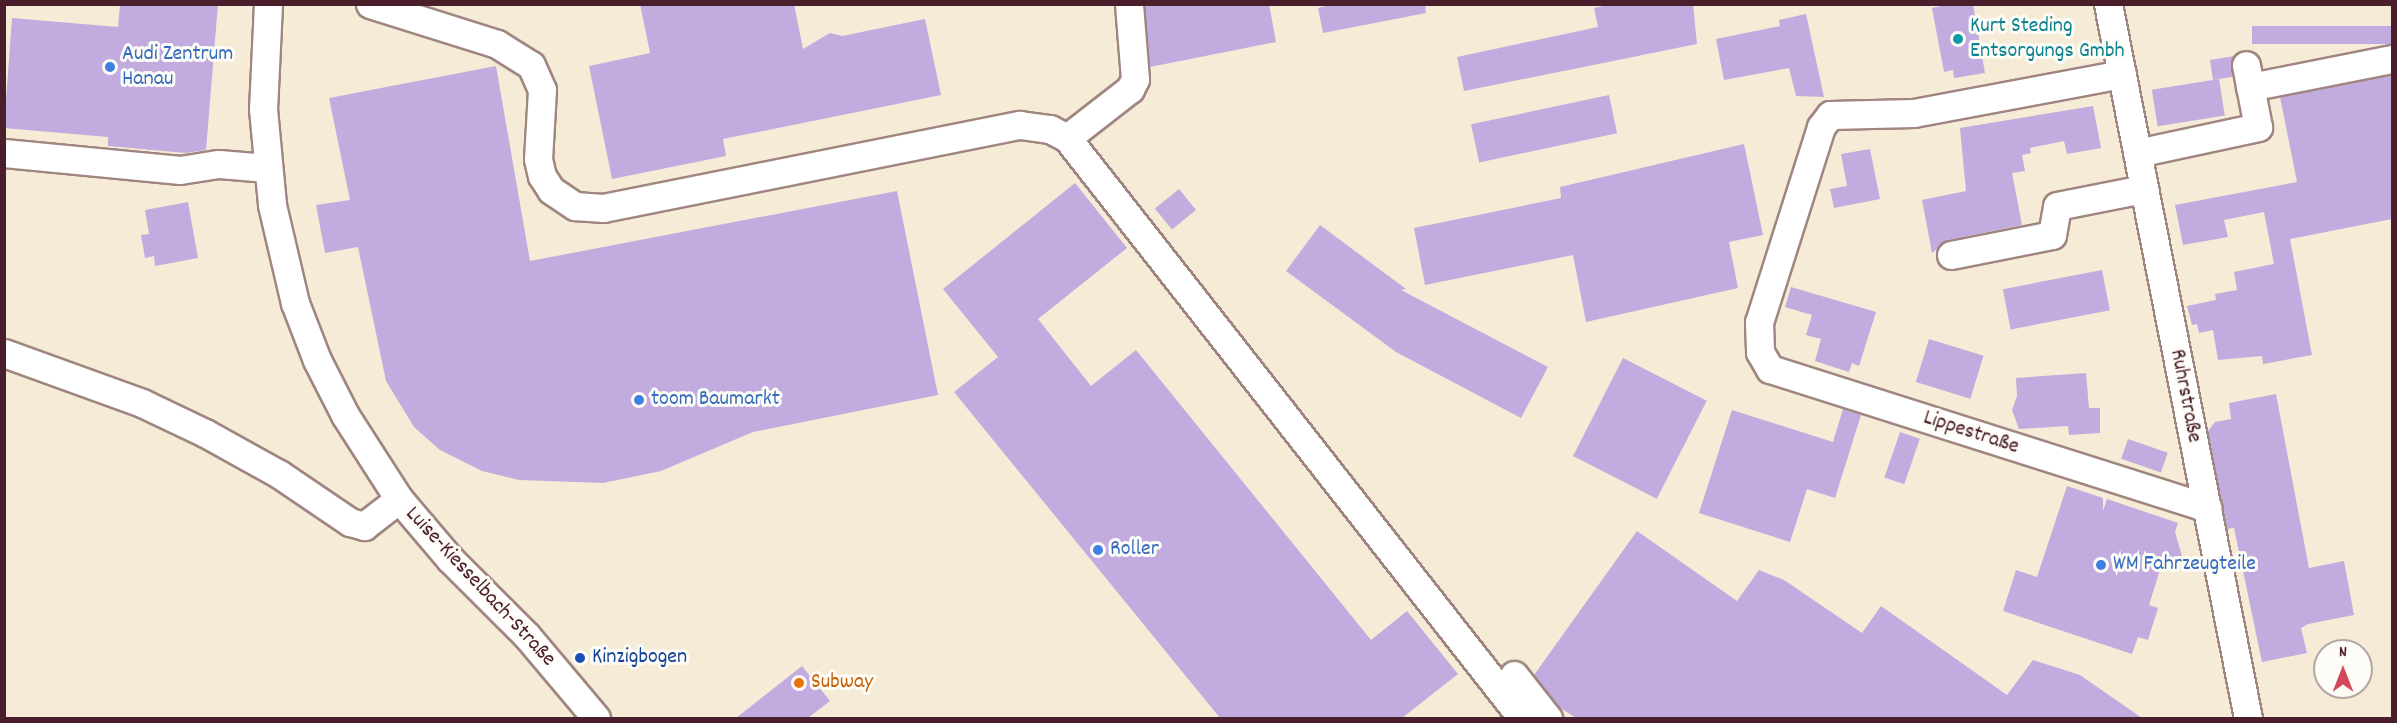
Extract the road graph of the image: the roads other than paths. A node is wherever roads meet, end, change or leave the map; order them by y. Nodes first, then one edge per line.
1 (268, 4) edge
2 (370, 4) edge
3 (1129, 4) edge
4 (2108, 4) edge
5 (2392, 60) edge
6 (2122, 74) junction
7 (1066, 138) junction
8 (4, 153) edge
9 (2137, 153) junction
10 (267, 168) junction
11 (2144, 189) junction
12 (1951, 255) dead end
13 (4, 353) edge
14 (399, 499) junction
15 (2207, 508) junction
16 (1514, 675) dead end
17 (596, 718) edge
18 (1522, 718) edge
19 (1548, 718) edge
20 (2247, 718) edge

1 - 10 street, Luise-Kiesselbach-Straße
2 - 7 street
3 - 7 street
4 - 6 street, Ruhrstraße
5 - 9 street
6 - 9 street, Ruhrstraße
6 - 15 street, Lippestraße
7 - 18 street
8 - 10 street
9 - 11 street, Ruhrstraße
10 - 14 street, Luise-Kiesselbach-Straße
11 - 12 street
11 - 15 street, Ruhrstraße
13 - 14 street
14 - 17 street, Luise-Kiesselbach-Straße
15 - 20 street, Ruhrstraße
16 - 19 street

